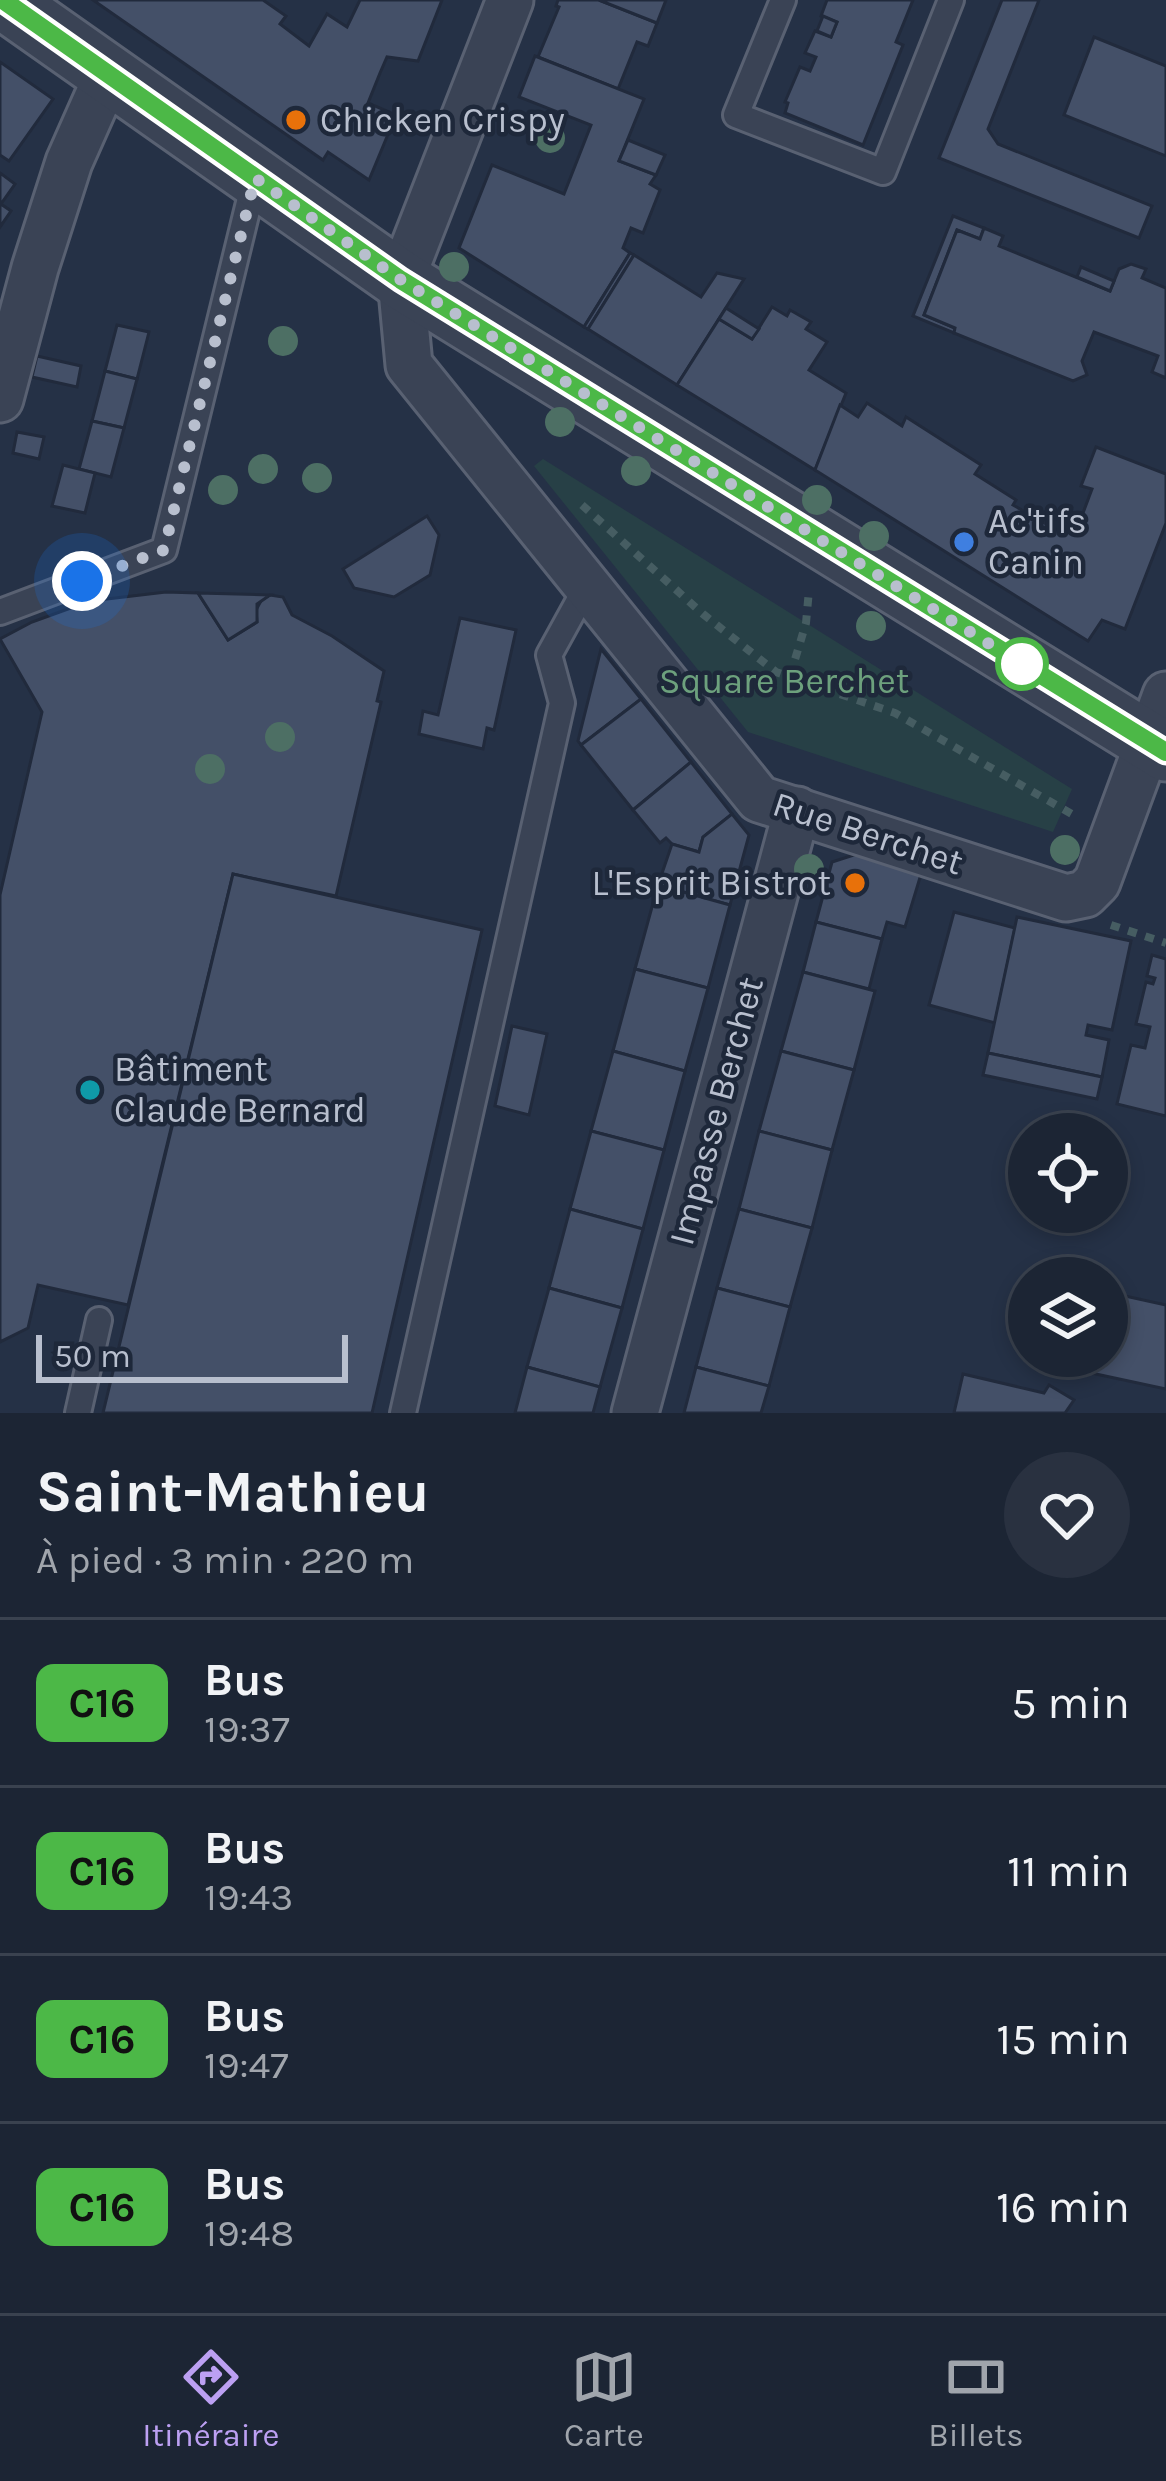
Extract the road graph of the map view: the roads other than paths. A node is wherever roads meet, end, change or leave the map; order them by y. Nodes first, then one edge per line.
1 (3, 0) edge
2 (511, 0) edge
3 (783, 0) edge
4 (952, 0) edge
5 (108, 74) junction
6 (255, 178) junction
7 (401, 280) junction
8 (0, 399) edge
9 (587, 586) junction
10 (0, 612) edge
11 (1160, 729) edge
12 (797, 810) junction
13 (99, 1320) dead end
14 (78, 1413) edge
15 (403, 1413) edge
16 (635, 1413) edge

1 - 5 street
2 - 7 street
3 - 4 lane
5 - 6 street
5 - 8 street
6 - 7 street
6 - 10 lane
7 - 9 street, Rue Berchet
7 - 11 street
9 - 12 street, Rue Berchet
9 - 15 lane
11 - 12 street, Rue Berchet
12 - 16 street, Impasse Berchet
13 - 14 lane

